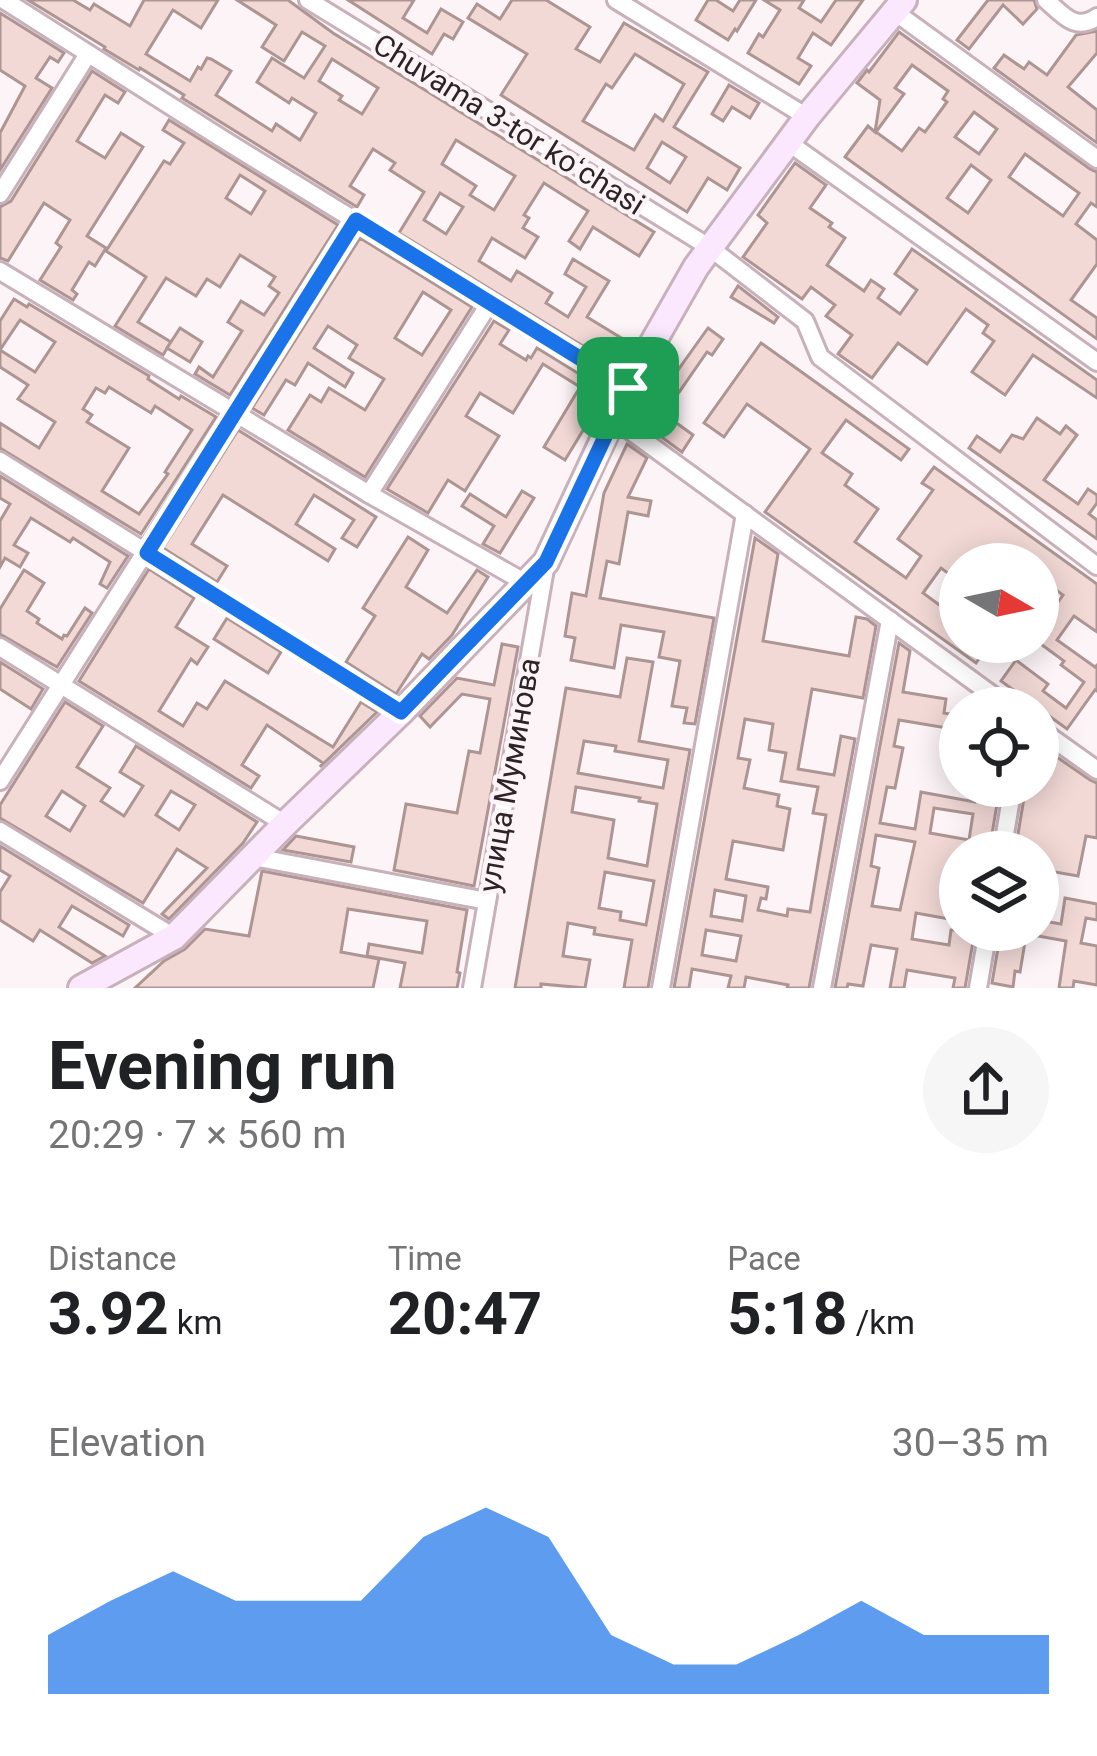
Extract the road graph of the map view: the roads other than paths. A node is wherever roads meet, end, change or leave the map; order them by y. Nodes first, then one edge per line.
1 (4, 0) edge
2 (308, 0) edge
3 (616, 0) edge
4 (1046, 0) edge
5 (899, 6) edge
6 (1097, 16) edge
7 (88, 54) junction
8 (807, 117) junction
9 (788, 143) junction
10 (1097, 159) edge
11 (0, 194) edge
12 (356, 220) junction
13 (709, 248) junction
14 (0, 272) edge
15 (489, 304) junction
16 (1097, 362) edge
17 (628, 388) junction
18 (235, 413) junction
19 (613, 418) junction
20 (0, 461) edge
21 (369, 494) junction
22 (745, 514) junction
23 (147, 553) junction
24 (546, 562) junction
25 (1097, 566) edge
26 (526, 583) junction
27 (890, 620) junction
28 (0, 647) edge
29 (61, 686) junction
30 (981, 687) edge
31 (401, 712) junction
32 (1059, 743) edge
33 (1097, 770) edge
34 (0, 781) edge
35 (285, 824) junction
36 (0, 831) edge
37 (254, 856) junction
38 (487, 901) junction
39 (174, 937) junction
40 (984, 951) edge
41 (92, 985) edge
42 (472, 988) edge
43 (661, 988) edge
44 (823, 988) edge
45 (978, 988) edge

1 - 7 street
2 - 13 street, Chuvama 3-tor koʻchasi
3 - 8 street
4 - 6 street
5 - 8 street
5 - 10 street
7 - 11 street
7 - 12 street
8 - 9 street
9 - 13 street
9 - 16 street
12 - 15 street
12 - 18 street
13 - 17 street
13 - 25 street, Chuvama 3-tor koʻchasi
14 - 18 street
15 - 17 street
15 - 21 street
17 - 19 street
18 - 21 street
18 - 23 street
19 - 22 street
19 - 24 street
20 - 23 street
21 - 26 street
22 - 27 street
22 - 43 street
23 - 29 street
23 - 31 street
24 - 26 street
24 - 38 street, улица Муминова
26 - 31 street
27 - 30 street
27 - 44 street
28 - 29 street
29 - 34 street
29 - 35 street
31 - 35 street
32 - 33 street
35 - 37 street
36 - 39 street
37 - 38 street
37 - 39 street
38 - 42 street, улица Муминова
39 - 41 street
40 - 45 street

